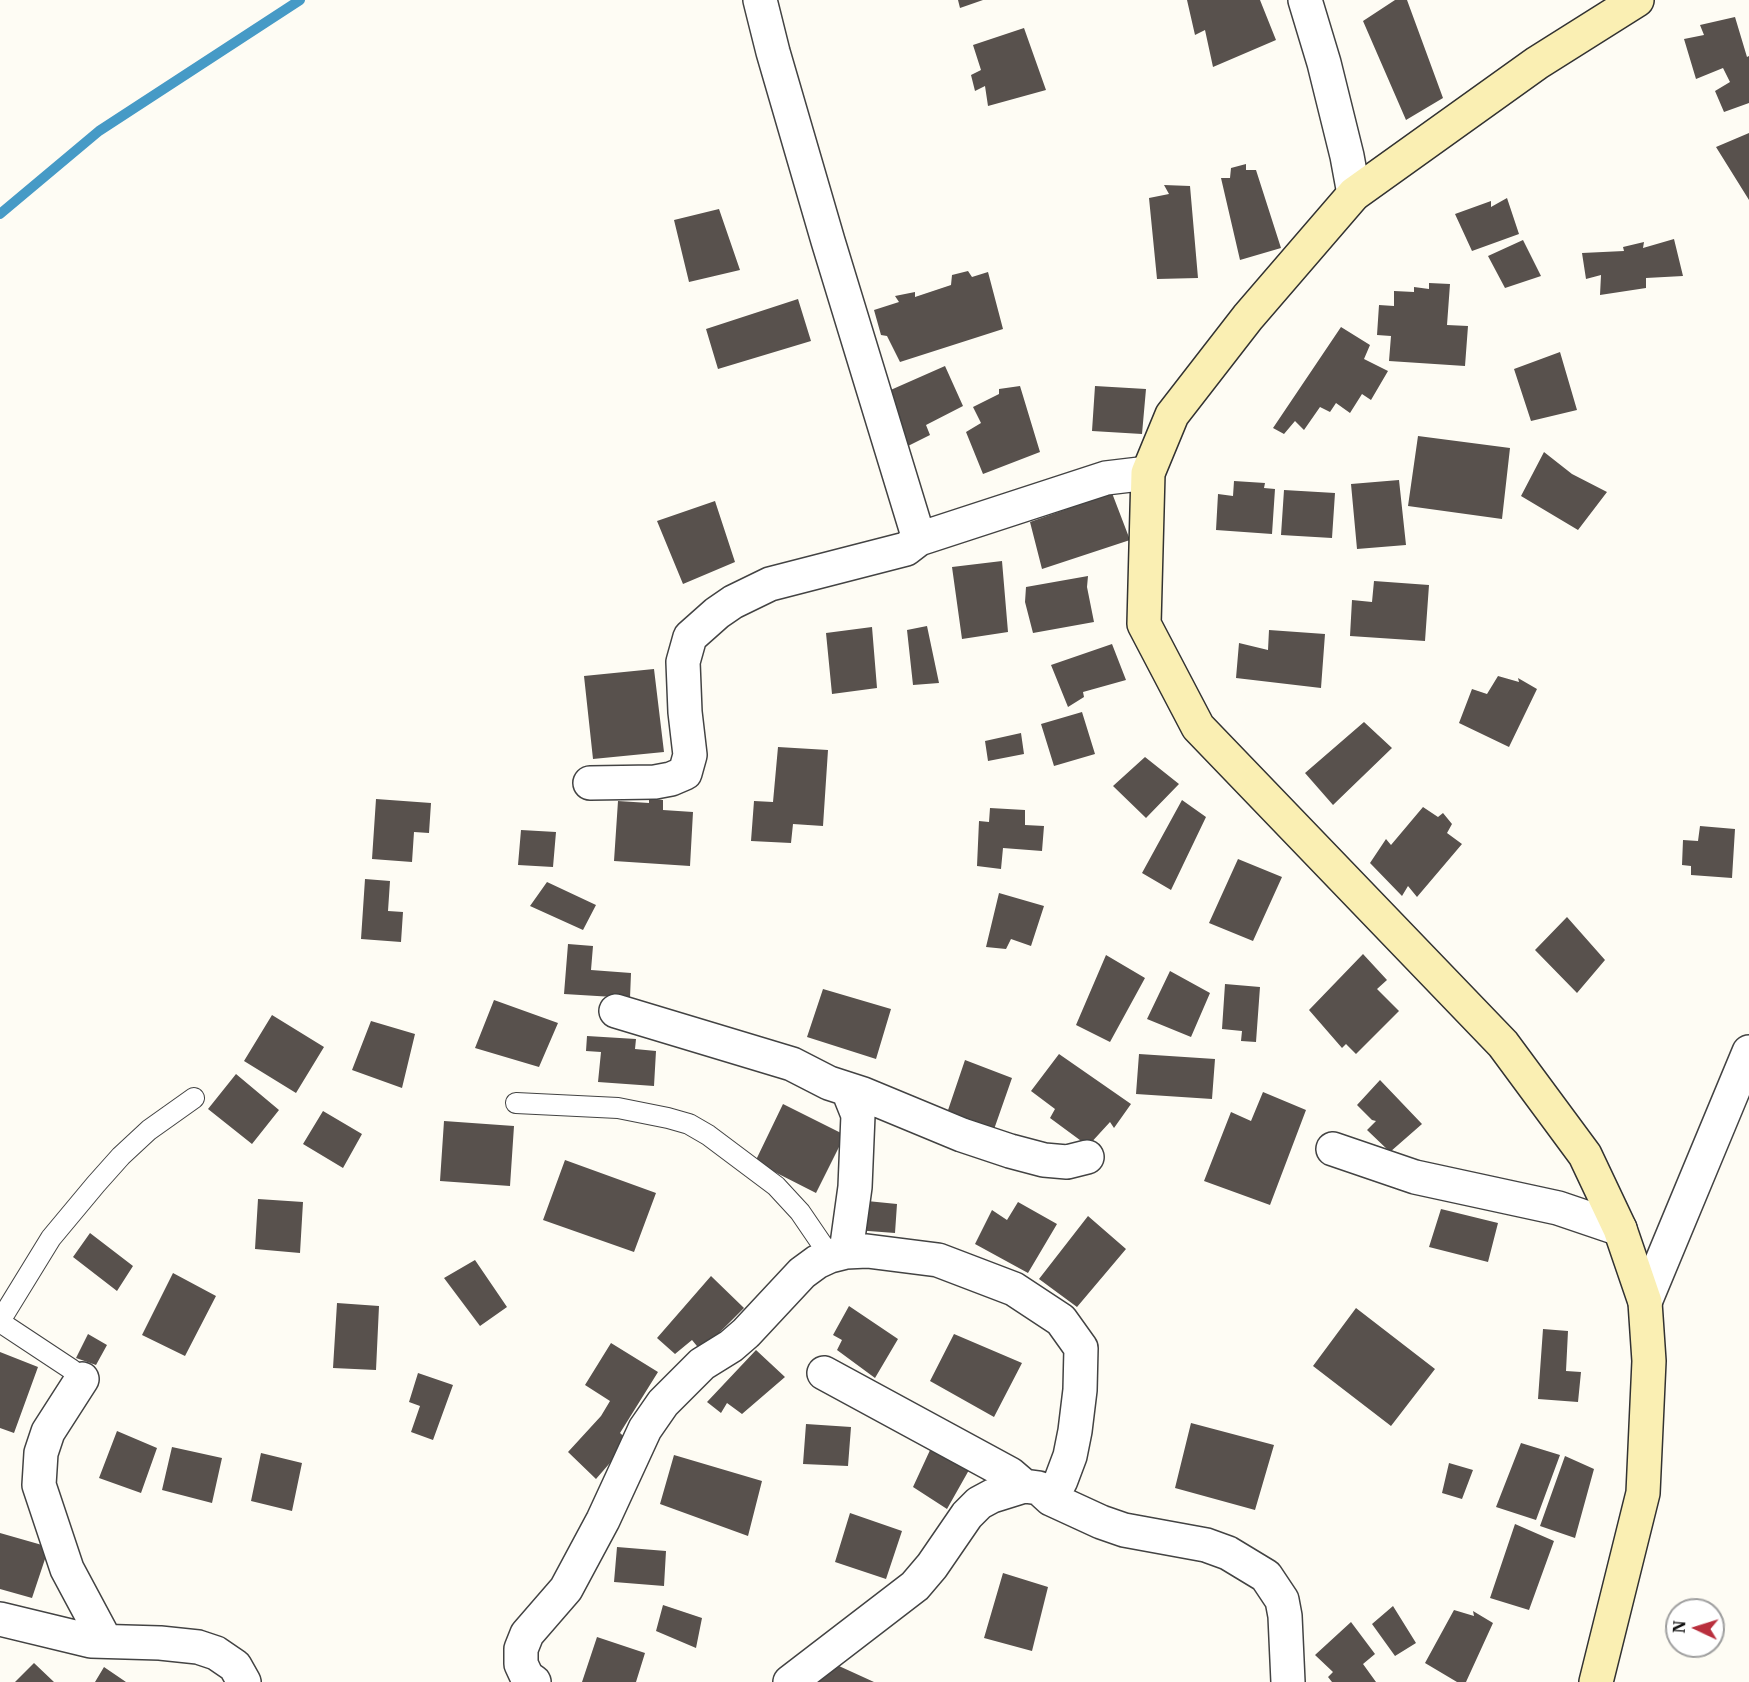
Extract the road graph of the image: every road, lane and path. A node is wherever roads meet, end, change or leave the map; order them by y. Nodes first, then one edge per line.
1 (760, 0) edge
2 (1305, 0) edge
3 (1637, 0) edge
4 (1354, 194) junction
5 (1148, 473) junction
6 (919, 539) junction
7 (590, 783) dead end
8 (616, 1011) dead end
9 (1749, 1052) edge
10 (848, 1089) junction
11 (194, 1098) dead end
12 (516, 1103) dead end
13 (1334, 1149) dead end
14 (1087, 1157) dead end
15 (1620, 1229) junction
16 (838, 1254) junction
17 (1645, 1302) junction
18 (0, 1321) edge
19 (824, 1373) dead end
20 (82, 1379) joint
21 (1038, 1492) junction
22 (2, 1624) edge
23 (105, 1640) junction
24 (244, 1682) edge
25 (534, 1682) edge
26 (790, 1682) edge
27 (1288, 1682) edge
28 (1596, 1682) edge

1 - 6 street
2 - 4 street
3 - 4 main road
4 - 5 main road
5 - 6 street
5 - 15 main road
6 - 7 street
8 - 10 street
9 - 17 street
10 - 14 street
10 - 16 street
11 - 18 lane
12 - 16 lane
13 - 15 street
15 - 17 main road
16 - 21 street
16 - 25 street
17 - 28 main road
18 - 20 lane
19 - 21 street
20 - 23 street
21 - 26 street
21 - 27 street
22 - 23 street
23 - 24 street

